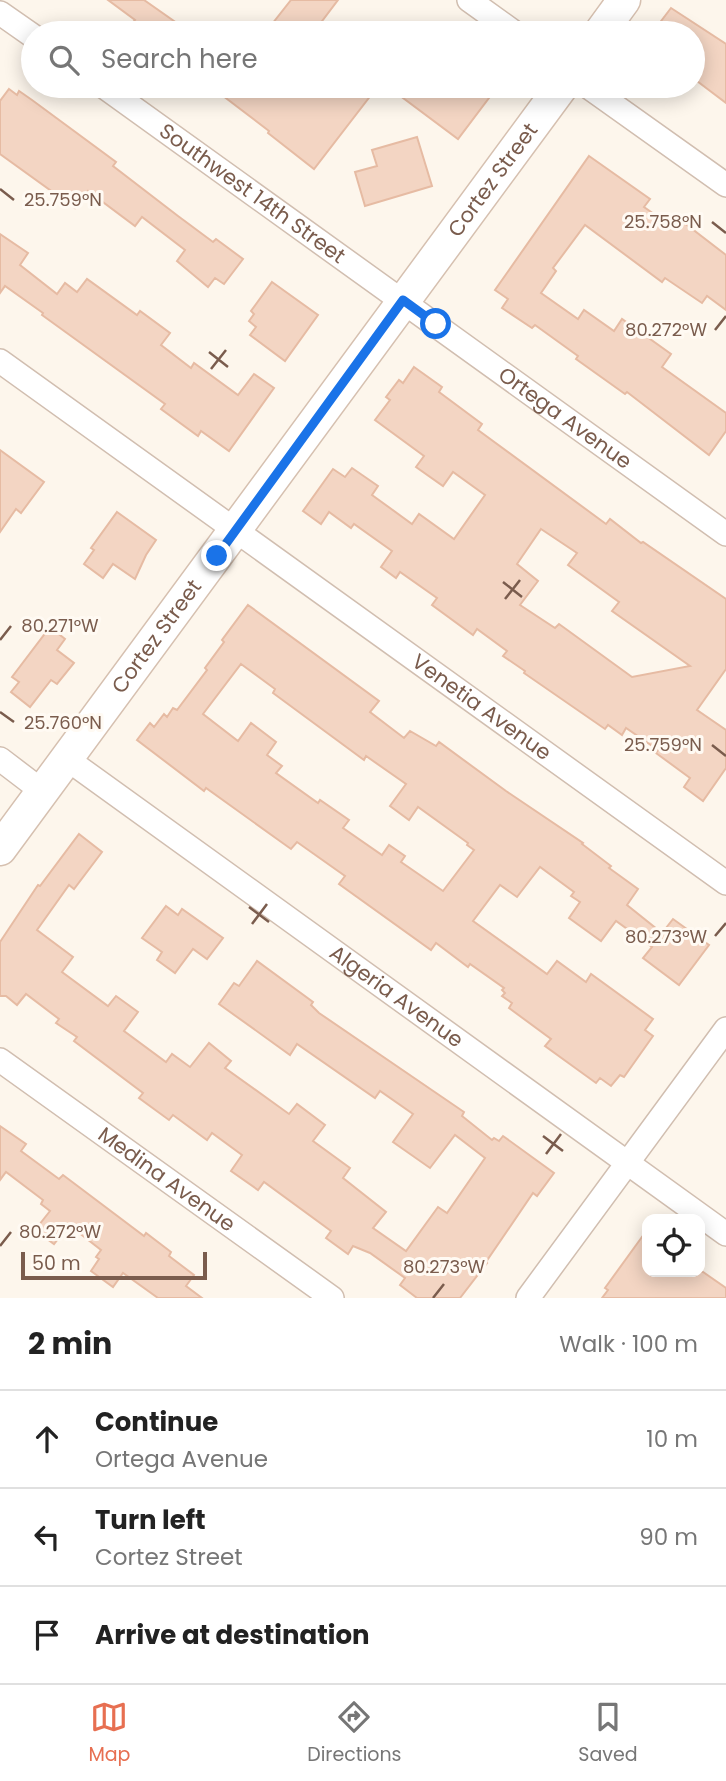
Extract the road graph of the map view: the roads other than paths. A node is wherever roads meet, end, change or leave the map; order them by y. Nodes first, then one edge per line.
1 (469, 0) edge
2 (624, 0) edge
3 (0, 13) edge
4 (498, 21) edge
5 (609, 21) edge
6 (21, 28) edge
7 (120, 98) edge
8 (553, 98) edge
9 (604, 98) edge
10 (726, 185) edge
11 (403, 300) junction
12 (0, 361) edge
13 (236, 531) junction
14 (726, 534) edge
15 (0, 759) edge
16 (67, 759) junction
17 (42, 791) junction
18 (0, 849) edge
19 (726, 883) edge
20 (726, 1029) edge
21 (0, 1059) edge
22 (628, 1162) junction
23 (726, 1234) edge
24 (332, 1298) edge
25 (528, 1298) edge

1 - 4 street
2 - 5 street
3 - 6 street
7 - 11 street, Southwest 14th Street
8 - 11 street, Cortez Street
9 - 10 street
11 - 13 street, Cortez Street
11 - 14 street, Ortega Avenue
12 - 13 street, Venetia Avenue
13 - 16 street, Cortez Street
13 - 19 street, Venetia Avenue
15 - 17 street
16 - 17 street, Cortez Street
16 - 22 street, Algeria Avenue
17 - 18 street, Cortez Street
20 - 22 street
21 - 24 street, Medina Avenue
22 - 23 street, Algeria Avenue
22 - 25 street

